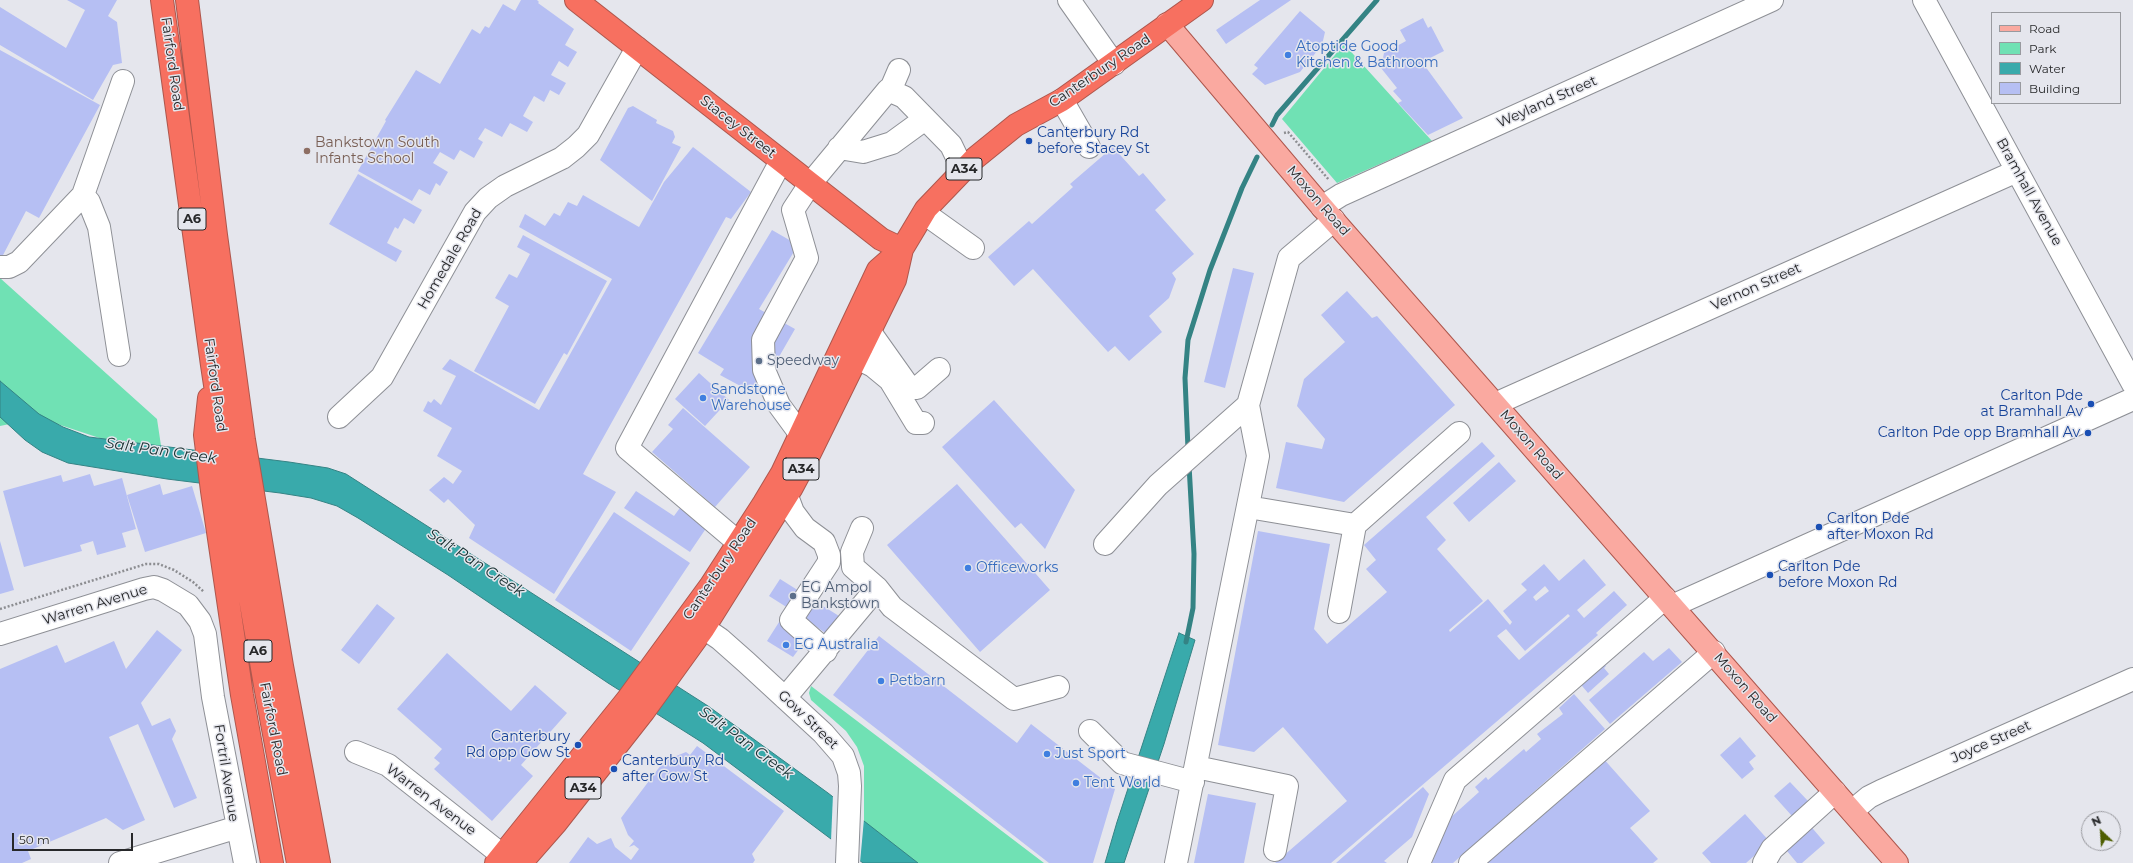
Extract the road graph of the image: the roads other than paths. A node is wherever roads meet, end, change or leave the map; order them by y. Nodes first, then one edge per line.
1 (162, 0) edge
2 (186, 0) edge
3 (576, 0) edge
4 (1069, 0) edge
5 (1202, 0) edge
6 (1772, 0) edge
7 (1924, 0) edge
8 (1167, 24) junction
9 (637, 48) junction
10 (1114, 64) junction
11 (899, 70) dead end
12 (123, 82) dead end
13 (890, 90) junction
14 (1062, 100) junction
15 (925, 119) junction
16 (1089, 147) dead end
17 (840, 148) junction
18 (781, 161) junction
19 (963, 170) junction
20 (2017, 171) junction
21 (810, 184) junction
22 (83, 195) junction
23 (924, 212) junction
24 (1328, 213) junction
25 (973, 248) dead end
26 (902, 249) junction
27 (0, 267) edge
28 (870, 332) junction
29 (119, 355) dead end
30 (857, 358) junction
31 (939, 369) dead end
32 (2133, 384) edge
33 (2133, 399) edge
34 (1495, 404) junction
35 (1248, 405) junction
36 (339, 417) dead end
37 (923, 423) dead end
38 (1459, 433) dead end
39 (801, 435) junction
40 (214, 436) junction
41 (786, 496) junction
42 (1248, 507) junction
43 (1355, 525) junction
44 (862, 528) dead end
45 (739, 542) junction
46 (1105, 544) dead end
47 (853, 567) junction
48 (820, 575) junction
49 (877, 588) junction
50 (1668, 602) junction
51 (188, 606) joint
52 (1339, 612) dead end
53 (696, 623) junction
54 (0, 634) edge
55 (826, 651) junction
56 (1714, 652) junction
57 (2133, 678) edge
58 (1058, 687) dead end
59 (785, 698) junction
60 (1090, 731) dead end
61 (356, 752) dead end
62 (1194, 775) junction
63 (1835, 792) junction
64 (1852, 811) junction
65 (238, 827) junction
66 (1275, 850) dead end
67 (506, 860) edge
68 (847, 862) edge
69 (120, 863) edge
70 (245, 863) edge
71 (272, 863) edge
72 (298, 863) edge
73 (319, 863) edge
74 (1176, 863) edge
75 (1419, 863) edge
76 (1470, 863) edge
77 (1764, 863) edge
78 (1897, 863) edge

1 - 40 highway, Fairford Road / A6
2 - 73 highway, Fairford Road / A6
3 - 9 highway, Stacey Street
4 - 10 street
5 - 8 highway, Canterbury Road / A34
6 - 24 street, Weyland Street
7 - 20 street, Bramhall Avenue
8 - 10 highway, Canterbury Road / A34
8 - 24 main road, Moxon Road
9 - 18 highway, Stacey Street
9 - 36 street, Homedale Road
10 - 14 highway, Canterbury Road / A34
11 - 13 street
12 - 22 street
13 - 15 street
13 - 17 street
14 - 16 street
14 - 19 highway, Canterbury Road / A34
15 - 17 street
15 - 19 street
17 - 21 street
18 - 21 highway, Stacey Street
18 - 45 street
19 - 23 highway, Canterbury Road / A34
20 - 32 street, Bramhall Avenue
20 - 34 street, Vernon Street
21 - 26 highway, Stacey Street
21 - 39 street
22 - 27 street
22 - 29 street
23 - 25 street
23 - 26 highway, Canterbury Road / A34
24 - 34 main road, Moxon Road
24 - 35 street, Weyland Street
26 - 28 highway, Canterbury Road / A34
26 - 39 highway, Canterbury Road / A34
28 - 30 highway, Canterbury Road / A34
28 - 31 street
30 - 37 street
30 - 41 highway, Canterbury Road / A34
33 - 50 street
34 - 50 main road, Moxon Road
35 - 42 street
35 - 46 street
38 - 43 street
39 - 45 highway, Canterbury Road / A34
40 - 71 highway
40 - 72 highway, Fairford Road / A6
41 - 48 street
41 - 53 highway, Canterbury Road / A34
42 - 43 street
42 - 62 street
43 - 52 street
44 - 47 street
45 - 53 highway, Canterbury Road / A34
47 - 48 street
47 - 49 street
48 - 55 street
49 - 55 street
49 - 58 street
50 - 56 main road, Moxon Road
50 - 75 street
51 - 54 street, Warren Avenue
51 - 65 street, Fortril Avenue
53 - 59 street, Gow Street
53 - 67 highway, Canterbury Road / A34
55 - 59 street
56 - 63 main road, Moxon Road
56 - 76 street
57 - 64 street, Joyce Street
59 - 68 street, Gow Street
60 - 62 street
61 - 67 street, Warren Avenue
62 - 66 street
62 - 74 street
63 - 64 main road, Moxon Road
63 - 77 street
64 - 78 main road, Moxon Road
65 - 69 street, Fortril Avenue
65 - 70 street

